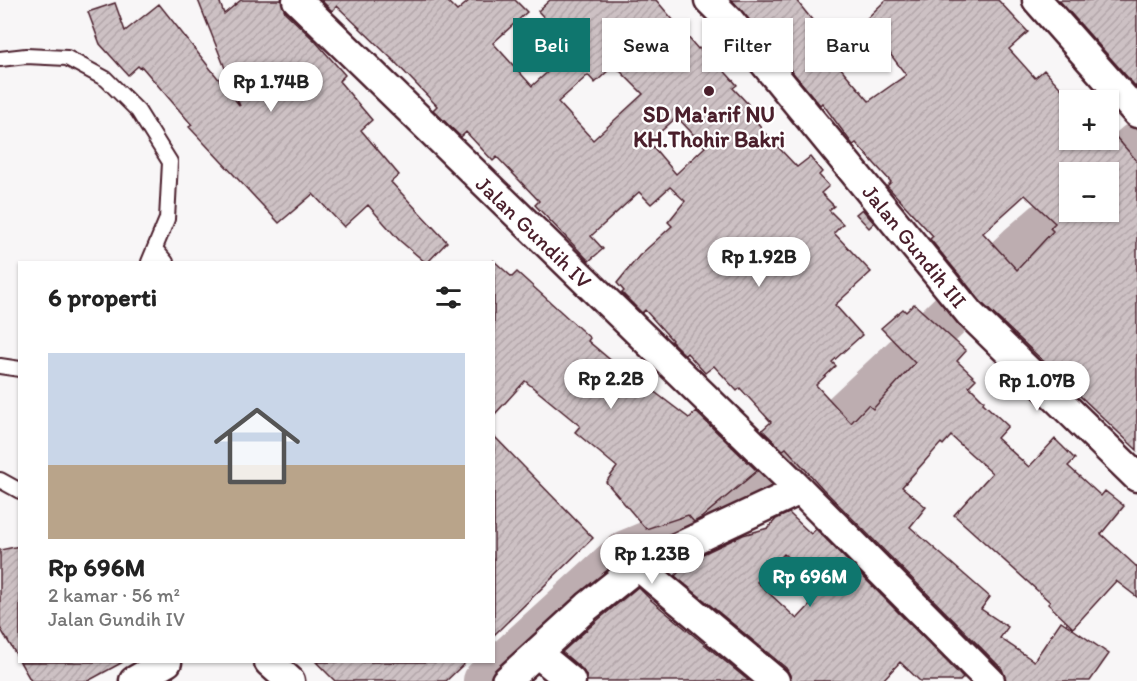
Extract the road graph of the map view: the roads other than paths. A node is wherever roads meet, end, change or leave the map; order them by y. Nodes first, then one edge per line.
1 (297, 0) edge
2 (709, 0) edge
3 (1037, 0) edge
4 (0, 59) edge
5 (1137, 113) edge
6 (152, 256) edge
7 (0, 366) edge
8 (18, 369) edge
9 (786, 477) junction
10 (1137, 477) edge
11 (0, 480) edge
12 (18, 490) edge
13 (638, 566) junction
14 (537, 653) junction
15 (165, 663) edge
16 (270, 663) edge
17 (134, 681) edge
18 (290, 681) edge
19 (506, 681) edge
20 (570, 681) edge
21 (775, 681) edge
22 (990, 681) edge

1 - 9 street, Jalan Gundih IV
2 - 10 street, Jalan Gundih III
3 - 5 street
4 - 6 lane
7 - 8 lane
9 - 13 street
9 - 22 street, Jalan Gundih IV
11 - 12 lane
13 - 14 street
13 - 21 street
14 - 19 street
14 - 20 street
15 - 17 street
16 - 18 street

